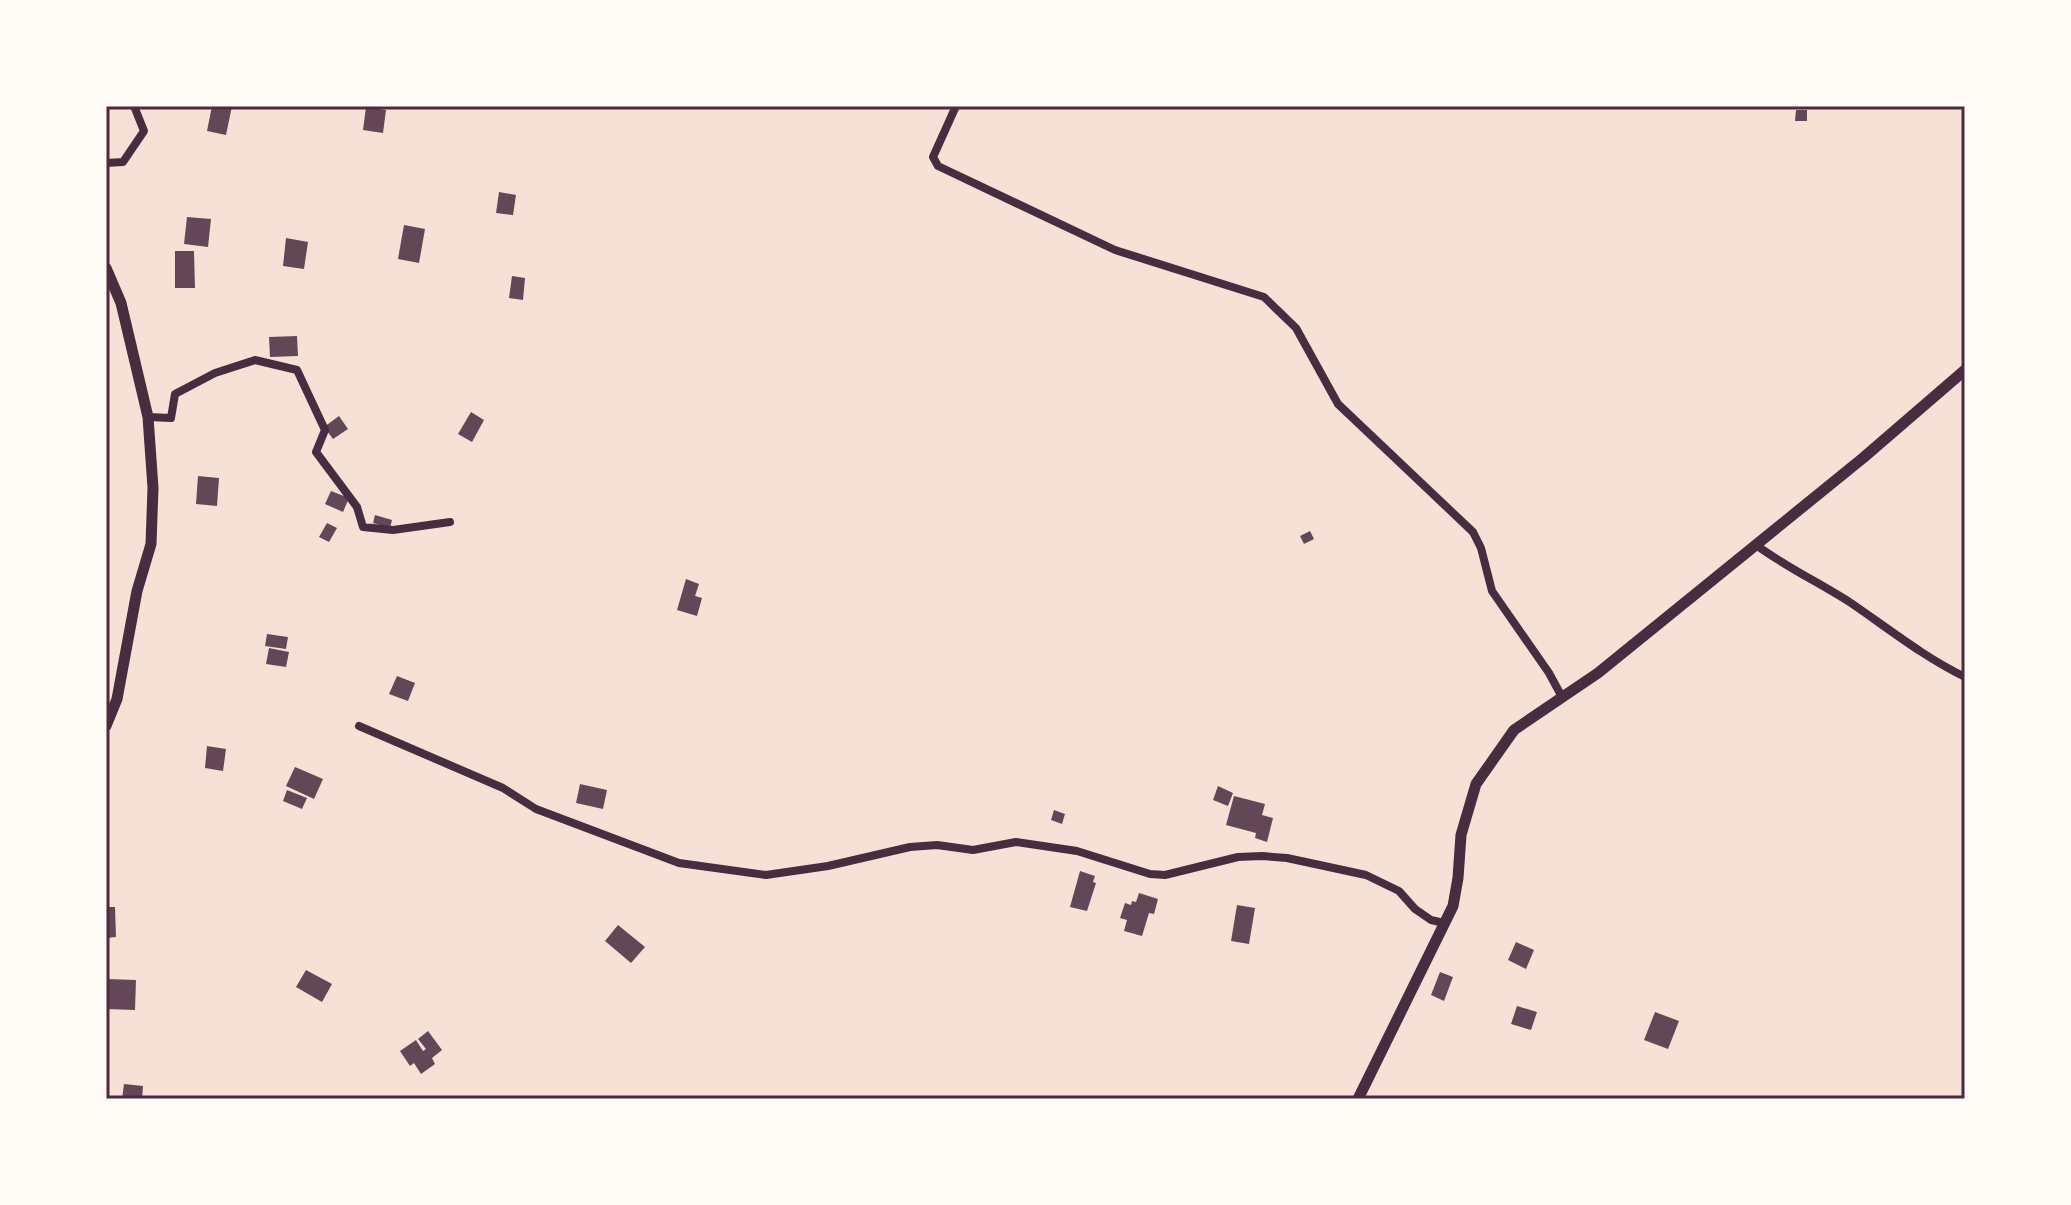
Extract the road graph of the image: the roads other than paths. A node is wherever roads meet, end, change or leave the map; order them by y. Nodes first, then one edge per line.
1 (134, 106) edge
2 (956, 106) edge
3 (106, 163) edge
4 (106, 268) edge
5 (1965, 370) edge
6 (148, 417) junction
7 (450, 522) dead end
8 (1756, 545) junction
9 (1965, 677) edge
10 (1562, 697) junction
11 (106, 726) edge
12 (359, 726) dead end
13 (1444, 923) junction
14 (1358, 1099) edge

1 - 3 street
2 - 10 street
4 - 6 main road
5 - 8 main road
6 - 7 street
6 - 11 main road
8 - 9 street
8 - 10 main road
10 - 13 main road
12 - 13 street
13 - 14 main road

